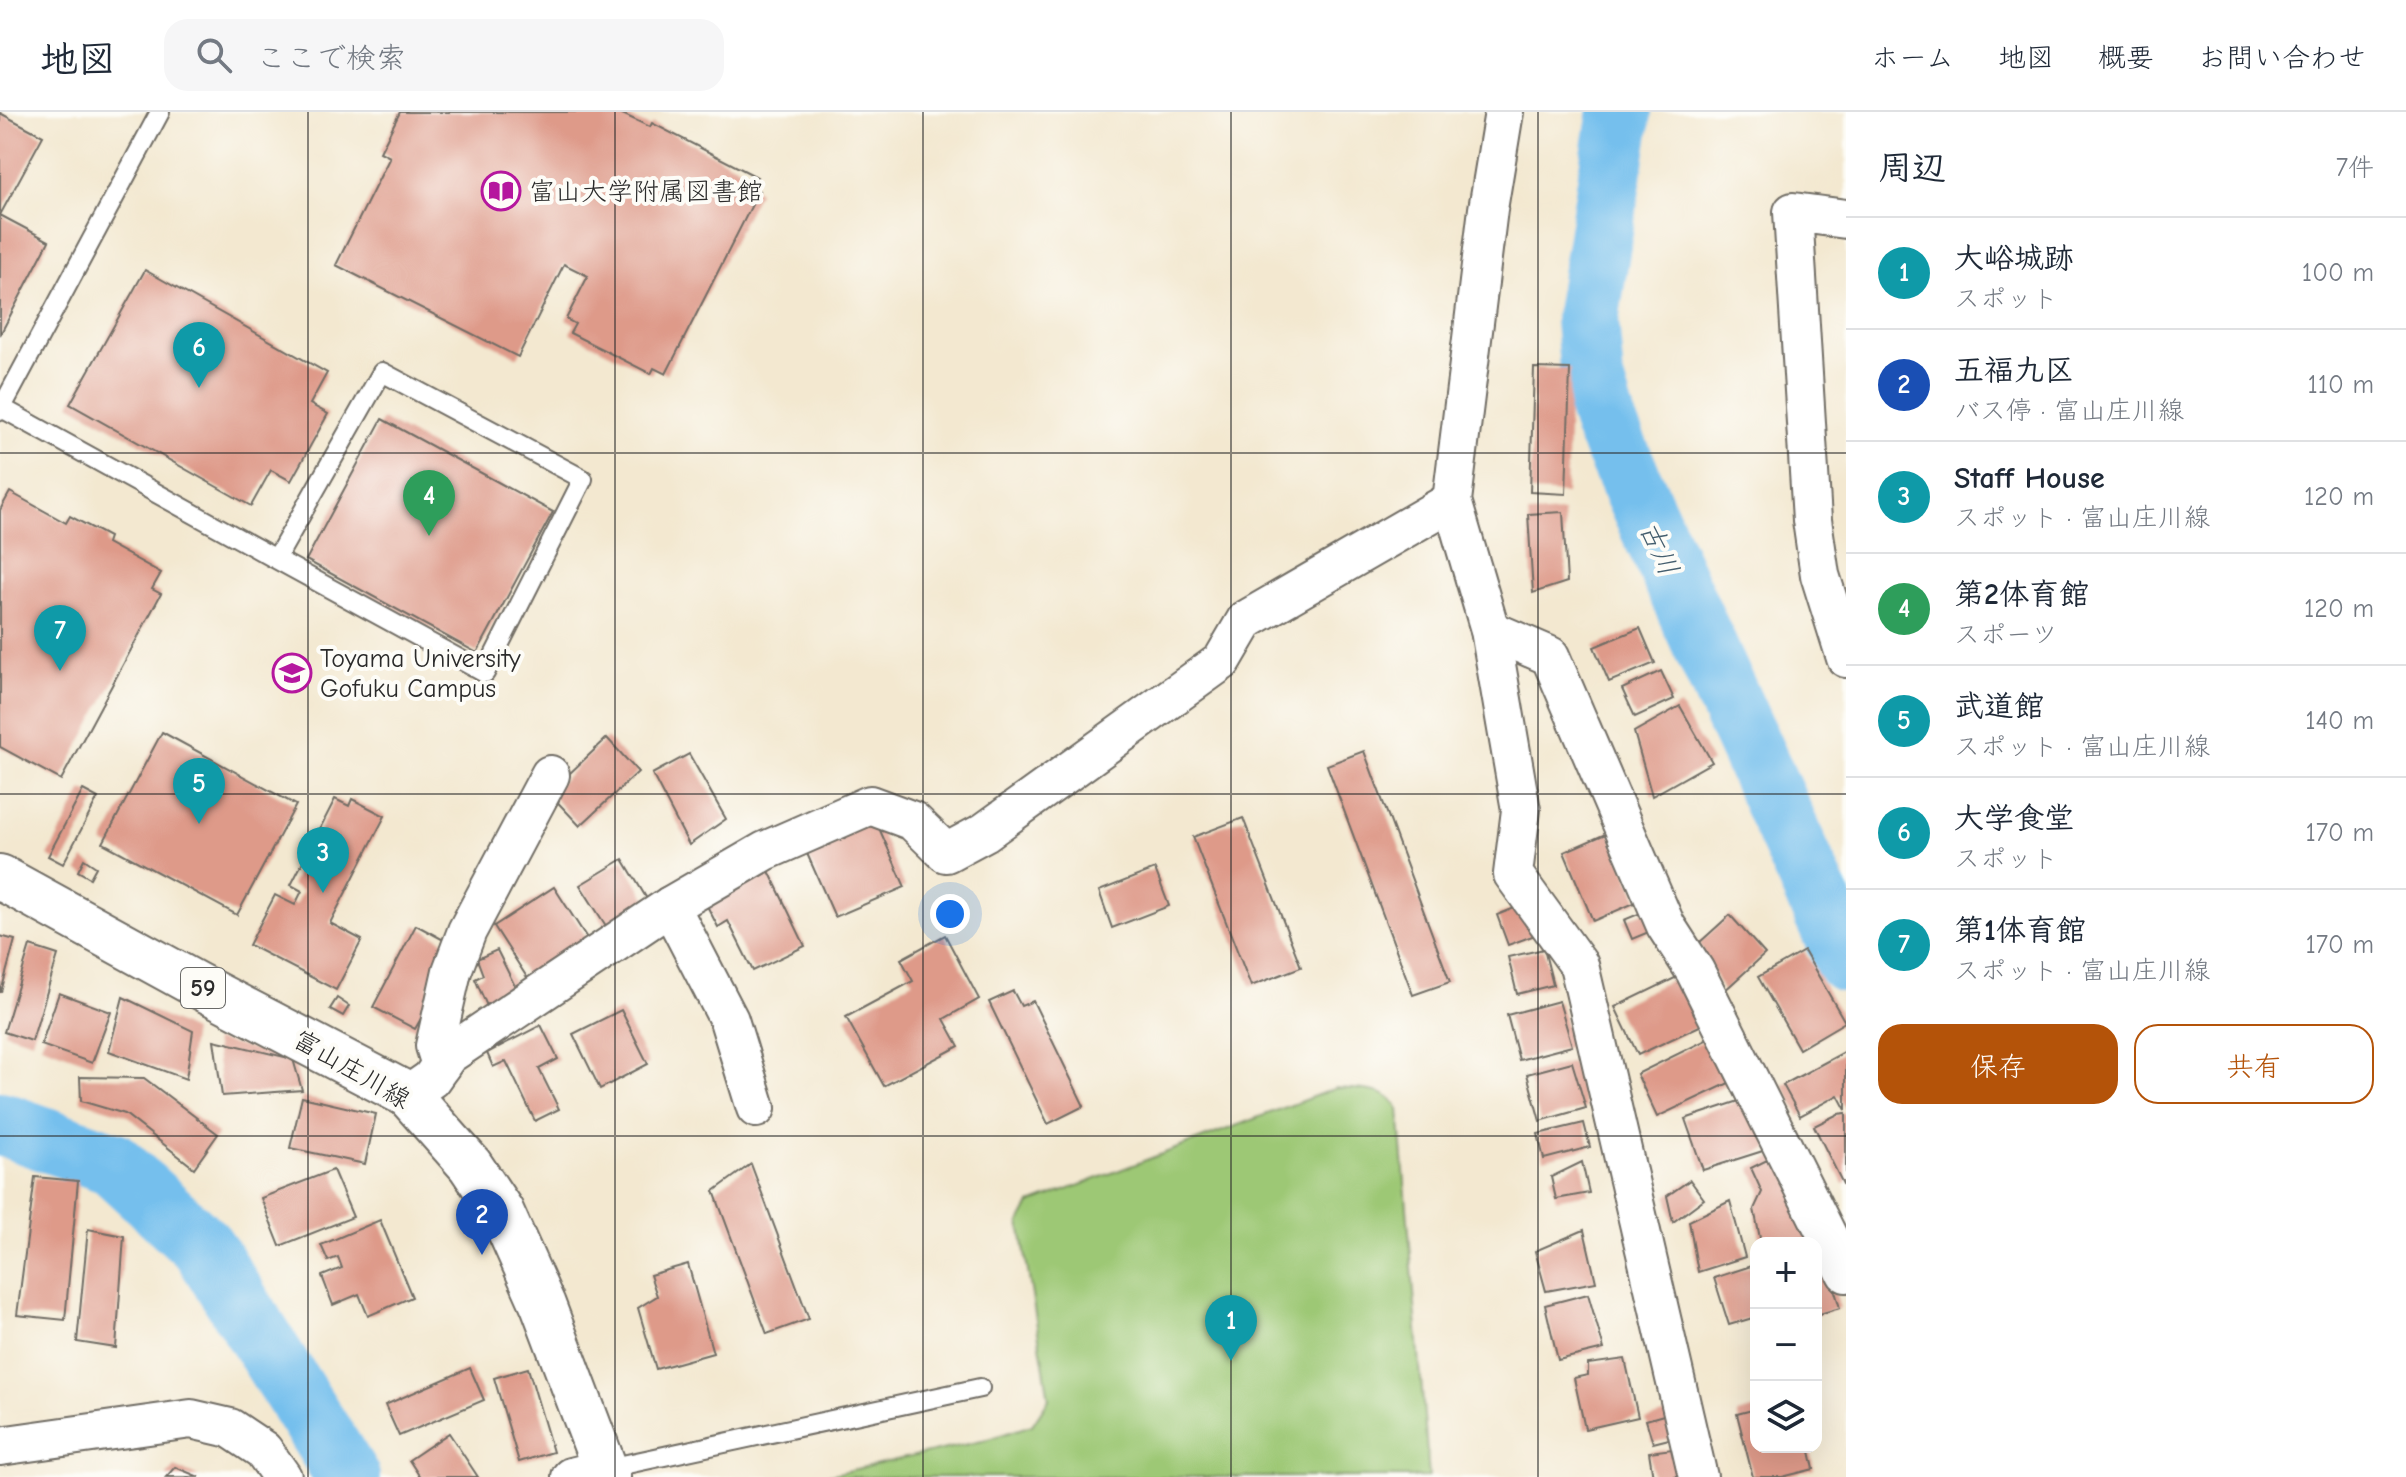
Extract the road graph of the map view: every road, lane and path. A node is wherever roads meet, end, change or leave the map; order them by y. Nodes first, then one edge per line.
1 (160, 112) edge
2 (1504, 112) edge
3 (1846, 219) edge
4 (1, 409) edge
5 (1452, 501) junction
6 (276, 559) junction
7 (1490, 630) junction
8 (1846, 658) edge
9 (550, 775) dead end
10 (0, 877) edge
11 (670, 906) junction
12 (441, 1065) junction
13 (408, 1095) junction
14 (756, 1108) dead end
15 (1846, 1273) edge
16 (980, 1388) dead end
17 (0, 1446) edge
18 (594, 1474) edge
19 (282, 1477) edge
20 (1698, 1477) edge

1 - 4 lane
2 - 5 street
3 - 8 street
4 - 6 lane
5 - 7 street
5 - 11 street
6 - 6 lane
7 - 15 street
7 - 20 street
9 - 12 street
10 - 13 main road, 富山庄川線 / 59
11 - 12 street
11 - 14 street
12 - 13 street
13 - 18 main road, 富山庄川線 / 59
16 - 18 lane
17 - 19 street

